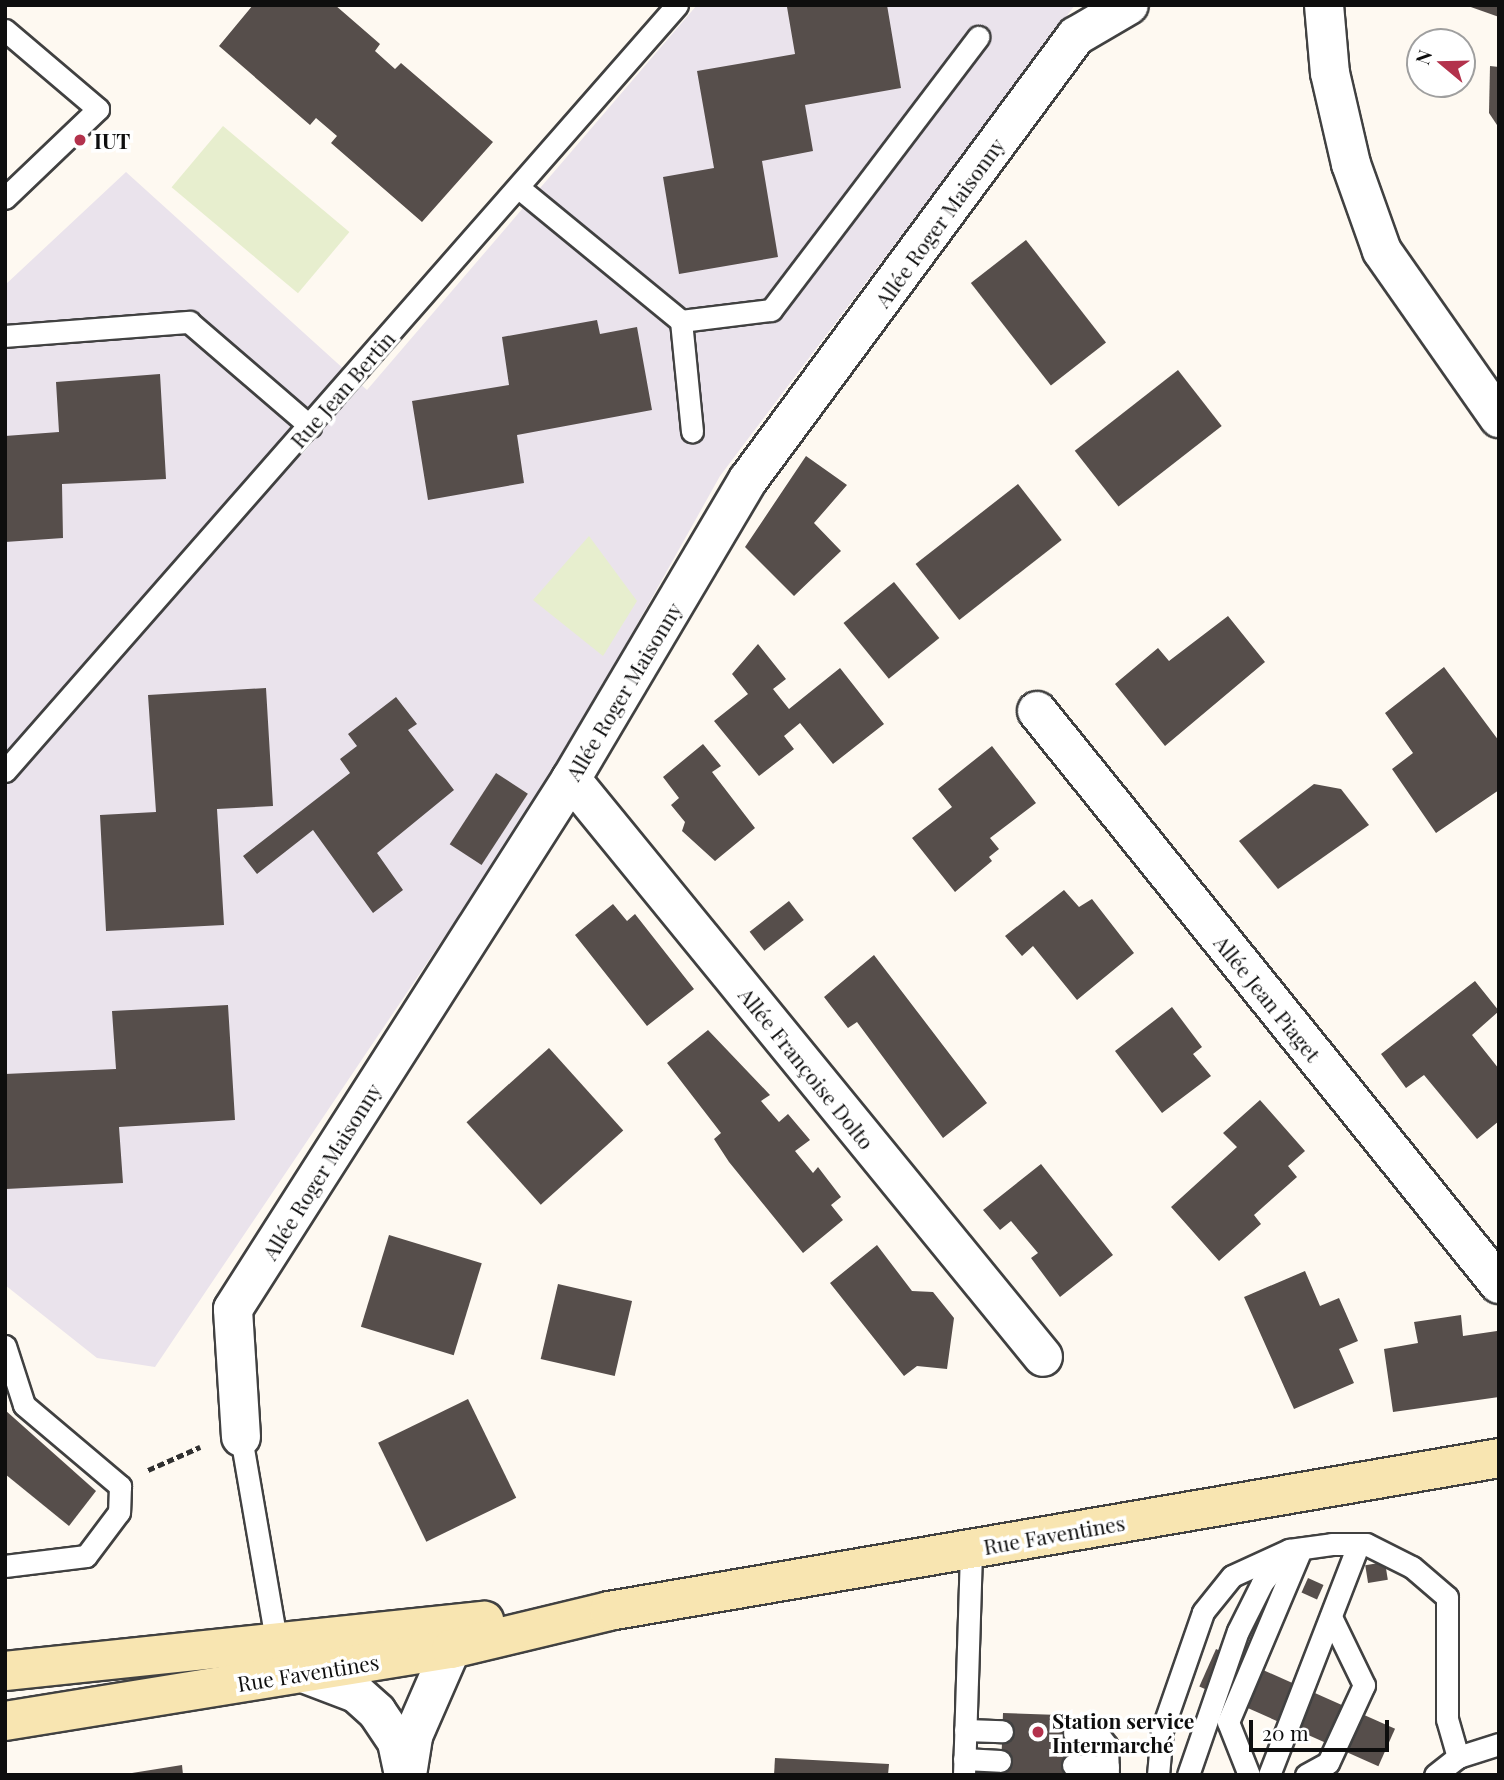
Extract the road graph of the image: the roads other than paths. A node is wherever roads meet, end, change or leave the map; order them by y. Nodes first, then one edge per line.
1 (677, 5) edge
2 (1129, 5) edge
3 (1324, 5) edge
4 (5, 30) edge
5 (978, 37) dead end
6 (519, 188) junction
7 (5, 198) edge
8 (681, 321) junction
9 (5, 336) edge
10 (1499, 418) edge
11 (310, 426) junction
12 (692, 431) dead end
13 (1037, 711) dead end
14 (5, 771) edge
15 (572, 779) junction
16 (1499, 1284) edge
17 (5, 1346) edge
18 (1043, 1357) dead end
19 (241, 1440) joint
20 (1499, 1458) edge
21 (1358, 1546) junction
22 (971, 1549) junction
23 (1295, 1550) junction
24 (5, 1566) edge
25 (608, 1611) junction
26 (1331, 1617) junction
27 (276, 1640) junction
28 (451, 1649) junction
29 (5, 1671) edge
30 (303, 1673) junction
31 (5, 1721) edge
32 (965, 1730) junction
33 (1002, 1731) dead end
34 (1074, 1732) dead end
35 (1499, 1744) edge
36 (1458, 1757) junction
37 (1000, 1761) dead end
38 (1073, 1765) dead end
39 (964, 1767) edge
40 (1108, 1771) edge
41 (405, 1775) edge
42 (1158, 1775) edge
43 (1188, 1775) edge
44 (1249, 1775) edge
45 (1269, 1775) edge
46 (1306, 1775) edge
47 (1436, 1775) edge

1 - 6 lane, Rue Jean Bertin
2 - 15 street, Allée Roger Maisonny
3 - 10 street
4 - 7 lane
5 - 8 lane
6 - 8 lane
6 - 11 lane, Rue Jean Bertin
8 - 12 lane
9 - 11 lane
11 - 14 lane, Rue Jean Bertin
13 - 16 street, Allée Jean Piaget
15 - 18 street, Allée Françoise Dolto
15 - 19 street, Allée Roger Maisonny
17 - 24 lane
19 - 27 lane
20 - 22 main road, Rue Faventines
21 - 23 lane
21 - 26 lane
21 - 36 lane
22 - 25 main road, Rue Faventines
22 - 32 lane
23 - 42 lane
23 - 43 lane
23 - 44 lane
25 - 27 main road, Rue Faventines
25 - 28 main road, Rue Faventines
26 - 45 lane
26 - 46 lane
27 - 29 main road, Rue Faventines
28 - 30 main road, Rue Faventines
28 - 41 street
30 - 31 main road, Rue Faventines
30 - 41 street
32 - 33 lane
32 - 39 lane
34 - 40 lane
35 - 36 lane
36 - 47 lane
37 - 39 lane
38 - 40 lane

